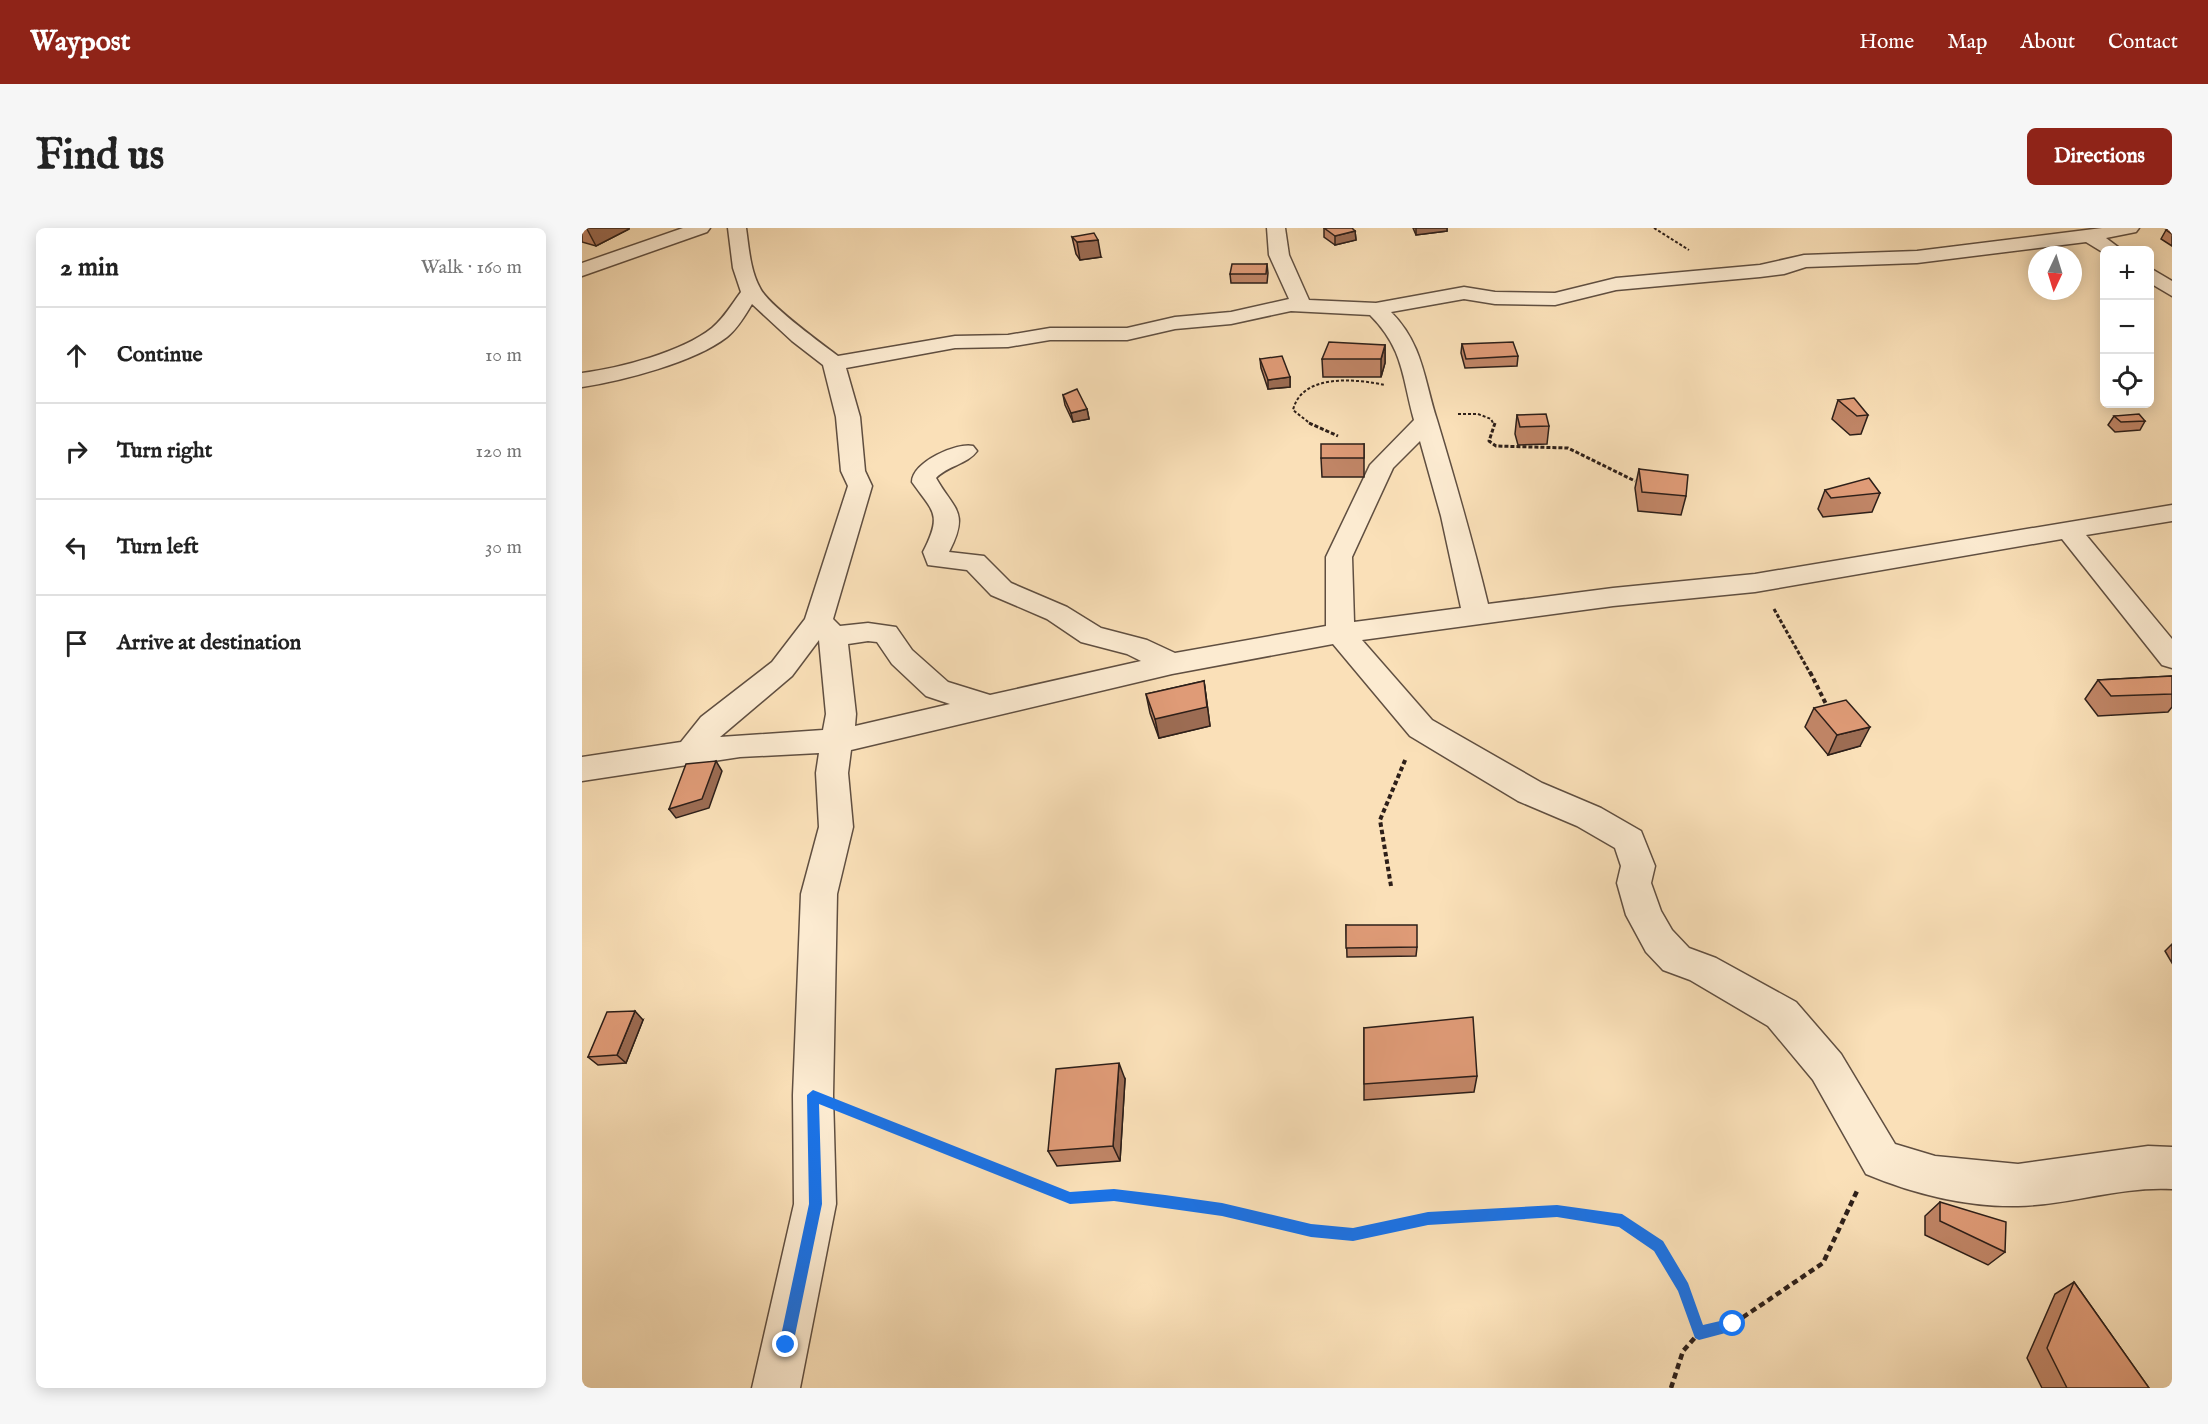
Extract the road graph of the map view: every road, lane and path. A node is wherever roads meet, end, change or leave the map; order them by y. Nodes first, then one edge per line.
1 (701, 228) edge
2 (737, 228) edge
3 (1276, 228) edge
4 (2130, 228) edge
5 (2081, 232) edge
6 (2106, 246) edge
7 (582, 270) edge
8 (2154, 277) edge
9 (2172, 290) edge
10 (751, 292) junction
11 (1302, 304) junction
12 (1376, 309) junction
13 (834, 363) junction
14 (582, 380) edge
15 (1426, 421) junction
16 (965, 451) dead end
17 (2172, 513) edge
18 (2068, 530) junction
19 (1755, 583) junction
20 (1478, 617) junction
21 (826, 629) junction
22 (1340, 633) junction
23 (2172, 658) edge
24 (1172, 664) junction
25 (986, 705) junction
26 (1830, 711) edge
27 (1421, 728) junction
28 (835, 742) junction
29 (689, 754) junction
30 (582, 769) edge
31 (1391, 886) dead end
32 (813, 1095) junction
33 (1881, 1160) junction
34 (2172, 1168) edge
35 (1699, 1333) junction
36 (776, 1388) edge
37 (1671, 1388) edge

1 - 7 street
2 - 10 street
3 - 11 street
4 - 5 street
5 - 6 street
5 - 12 street
8 - 9 street
10 - 13 street
10 - 14 street
11 - 12 street
11 - 13 street
12 - 15 street
13 - 21 street
15 - 20 street
15 - 22 street
16 - 24 street
17 - 18 street
18 - 19 street
18 - 23 street
19 - 20 street
19 - 26 path
20 - 22 street
21 - 25 street
21 - 28 street
21 - 29 street
22 - 24 street
22 - 27 street
24 - 25 street
25 - 28 street
27 - 31 path
27 - 33 street
28 - 29 street
28 - 32 street
29 - 30 street
32 - 35 path
32 - 36 street
33 - 34 street
33 - 35 path
35 - 37 path

